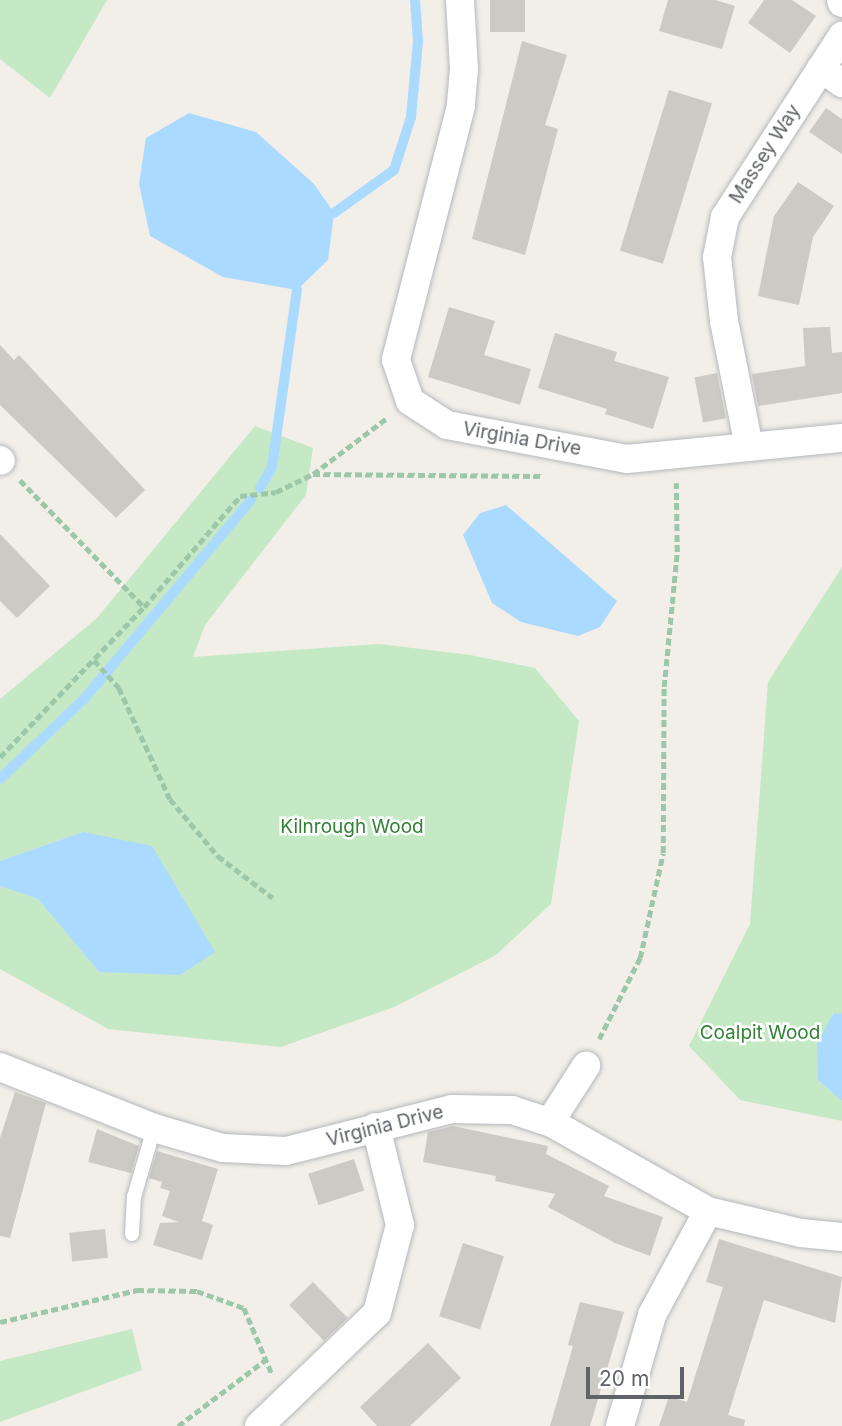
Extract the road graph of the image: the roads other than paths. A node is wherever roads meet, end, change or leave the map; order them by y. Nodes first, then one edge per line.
1 (460, 0) edge
2 (842, 36) edge
3 (832, 75) edge
4 (842, 438) edge
5 (749, 447) junction
6 (586, 1066) road end
7 (0, 1067) edge
8 (550, 1122) junction
9 (376, 1127) junction
10 (154, 1128) junction
11 (708, 1211) junction
12 (132, 1234) dead end
13 (842, 1237) edge
14 (259, 1426) edge
15 (620, 1426) edge

1 - 5 street, Virginia Drive
2 - 3 street, Massey Way
3 - 5 street, Massey Way
4 - 5 street, Virginia Drive
6 - 8 street
7 - 10 street, Virginia Drive
8 - 9 street, Virginia Drive
8 - 11 street, Virginia Drive
9 - 10 street, Virginia Drive
9 - 14 street
10 - 12 lane
11 - 13 street, Virginia Drive
11 - 15 street

